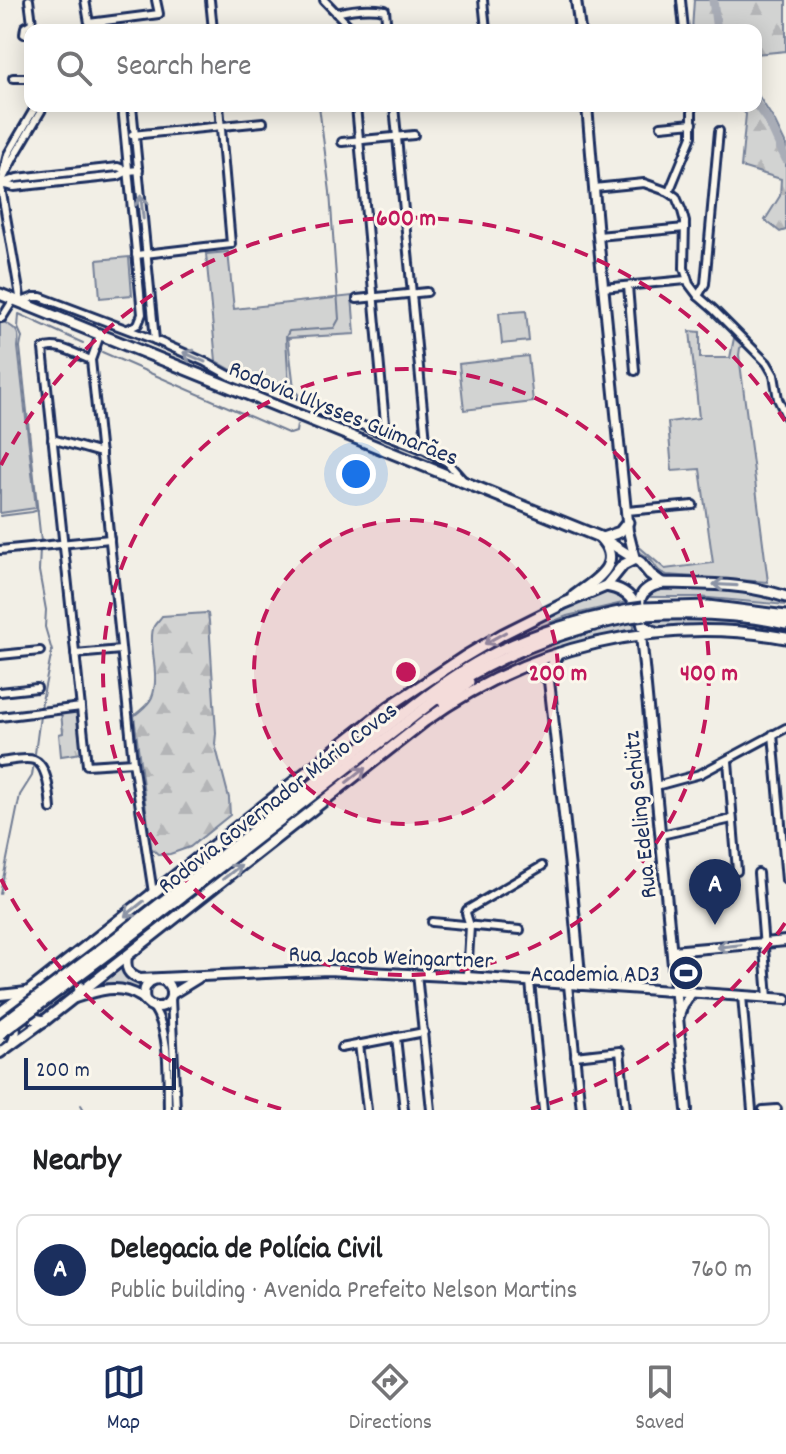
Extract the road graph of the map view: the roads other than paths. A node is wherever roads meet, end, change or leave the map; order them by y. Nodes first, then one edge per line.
1 (29, 0) edge
2 (85, 0) edge
3 (156, 0) edge
4 (324, 0) edge
5 (483, 0) edge
6 (576, 0) edge
7 (681, 0) edge
8 (210, 2) edge
9 (336, 13) junction
10 (123, 19) junction
11 (114, 20) junction
12 (30, 24) edge
13 (87, 24) edge
14 (100, 24) edge
15 (114, 24) edge
16 (124, 24) edge
17 (212, 24) edge
18 (347, 24) edge
19 (386, 24) edge
20 (485, 24) edge
21 (579, 24) edge
22 (683, 24) edge
23 (13, 78) dead end
24 (24, 78) edge
25 (32, 112) edge
26 (40, 112) edge
27 (123, 112) edge
28 (133, 112) edge
29 (220, 112) edge
30 (357, 112) edge
31 (395, 112) edge
32 (588, 112) edge
33 (692, 112) edge
34 (263, 122) dead end
35 (693, 123) junction
36 (221, 126) junction
37 (661, 126) dead end
38 (719, 131) dead end
39 (135, 134) junction
40 (125, 135) junction
41 (414, 135) dead end
42 (397, 137) junction
43 (359, 140) junction
44 (342, 142) dead end
45 (10, 167) junction
46 (139, 170) junction
47 (128, 171) junction
48 (69, 172) junction
49 (17, 178) junction
50 (70, 181) junction
51 (0, 183) edge
52 (594, 188) junction
53 (669, 192) junction
54 (685, 228) junction
55 (598, 236) junction
56 (147, 253) junction
57 (136, 255) junction
58 (686, 280) junction
59 (628, 286) junction
60 (603, 288) junction
61 (427, 292) dead end
62 (0, 294) edge
63 (412, 294) junction
64 (698, 296) junction
65 (374, 298) junction
66 (357, 299) dead end
67 (18, 301) junction
68 (1, 318) edge
69 (128, 329) junction
70 (100, 335) junction
71 (155, 340) junction
72 (91, 360) junction
73 (635, 371) dead end
74 (786, 416) edge
75 (386, 434) junction
76 (52, 439) junction
77 (427, 451) junction
78 (101, 453) junction
79 (465, 483) junction
80 (693, 505) dead end
81 (627, 521) junction
82 (600, 537) junction
83 (110, 539) junction
84 (63, 545) junction
85 (0, 550) edge
86 (623, 550) junction
87 (635, 559) junction
88 (619, 569) junction
89 (647, 570) junction
90 (662, 583) junction
91 (606, 586) junction
92 (786, 597) edge
93 (565, 603) junction
94 (708, 606) junction
95 (786, 609) edge
96 (636, 611) junction
97 (786, 616) edge
98 (786, 624) edge
99 (655, 632) junction
100 (641, 635) junction
101 (626, 636) junction
102 (786, 638) edge
103 (121, 650) junction
104 (40, 651) dead end
105 (559, 653) junction
106 (75, 654) junction
107 (0, 655) edge
108 (494, 662) junction
109 (524, 666) junction
110 (549, 681) junction
111 (443, 684) junction
112 (37, 688) dead end
113 (0, 692) edge
114 (81, 707) junction
115 (0, 717) edge
116 (366, 725) junction
117 (786, 728) edge
118 (773, 734) junction
119 (406, 735) junction
120 (728, 761) junction
121 (0, 762) edge
122 (133, 762) junction
123 (656, 786) junction
124 (283, 791) junction
125 (51, 809) dead end
126 (732, 819) junction
127 (661, 835) junction
128 (220, 857) junction
129 (542, 866) dead end
130 (737, 871) dead end
131 (758, 873) dead end
132 (786, 880) edge
133 (153, 893) junction
134 (432, 922) dead end
135 (470, 926) junction
136 (520, 930) dead end
137 (786, 941) edge
138 (93, 942) junction
139 (765, 942) junction
140 (115, 943) junction
141 (672, 951) junction
142 (127, 956) junction
143 (58, 969) junction
144 (111, 969) junction
145 (417, 974) junction
146 (201, 976) junction
147 (467, 977) junction
148 (156, 979) junction
149 (530, 982) junction
150 (568, 985) junction
151 (581, 985) junction
152 (676, 991) junction
153 (28, 992) junction
154 (692, 992) junction
155 (0, 996) edge
156 (77, 996) junction
157 (171, 996) junction
158 (742, 996) junction
159 (768, 998) junction
160 (786, 999) edge
161 (148, 1003) junction
162 (17, 1005) junction
163 (0, 1014) edge
164 (678, 1020) junction
165 (44, 1021) junction
166 (0, 1025) edge
167 (424, 1032) junction
168 (0, 1034) edge
169 (396, 1037) junction
170 (12, 1044) junction
171 (359, 1044) junction
172 (341, 1048) dead end
173 (0, 1053) edge
174 (575, 1056) junction
175 (777, 1109) edge
176 (168, 1110) edge
177 (176, 1110) edge
178 (367, 1110) edge
179 (404, 1110) edge
180 (431, 1110) edge
181 (543, 1110) edge
182 (581, 1110) edge
183 (626, 1110) edge
184 (687, 1110) edge
185 (752, 1110) edge
186 (763, 1110) edge

1 - 12 street
2 - 13 street
3 - 10 street
4 - 9 street
5 - 20 street
6 - 21 main road
7 - 22 street
8 - 17 street
9 - 18 street
9 - 19 street
10 - 11 street
10 - 16 street
11 - 14 street
11 - 15 street
23 - 24 street
25 - 51 street
26 - 45 street
27 - 40 street
28 - 39 street
29 - 36 street
30 - 43 street
31 - 42 street
32 - 52 main road
33 - 35 street
34 - 36 street
35 - 37 street
35 - 53 street
36 - 39 street
36 - 56 street
38 - 64 street
39 - 40 street
39 - 46 street
40 - 47 street
41 - 42 street
42 - 43 street
42 - 63 street
43 - 44 street
43 - 65 street
45 - 49 street
45 - 51 street
46 - 47 street
56 -> 46 street
47 - 48 street
47 - 50 street
47 - 57 street
48 - 49 street
48 - 50 street
49 - 51 street
50 - 51 street
51 - 67 street
52 - 53 street
52 - 55 main road
53 - 54 street
54 - 55 street
54 - 58 street
55 - 60 main road
56 - 57 street
56 - 71 street
57 - 69 street
58 - 59 street
58 - 64 street
59 - 60 street
59 - 73 street
60 - 81 main road
61 - 63 street
62 - 67 highway, Rodovia Ulysses Guimarães
63 - 65 street
63 - 77 street
64 - 74 street
65 - 66 street
65 - 75 street
67 - 68 street
67 - 69 street
67 - 70 highway, Rodovia Ulysses Guimarães
69 - 71 street
70 - 72 street
70 - 79 highway, Rodovia Ulysses Guimarães
75 -> 71 street
72 - 76 street
72 - 78 street
75 - 77 street
76 - 78 street
76 - 84 street
77 - 79 street
78 - 83 street
79 - 82 highway, Rodovia Ulysses Guimarães
80 - 81 street
81 - 82 highway
81 - 86 main road
81 - 87 main road
82 - 86 highway, Rodovia Ulysses Guimarães
82 - 93 highway
83 - 84 street
83 - 103 street
84 - 85 street
84 - 106 street
86 - 87 highway, Rodovia Ulysses Guimarães
86 - 88 highway
87 - 88 highway
87 - 89 highway, Rodovia Ulysses Guimarães
88 - 91 highway
89 - 90 highway, Rodovia Ulysses Guimarães
89 - 96 highway
92 -> 90 highway
90 - 99 highway
91 - 93 highway
91 - 96 highway
93 -> 116 highway
94 - 95 highway
94 - 96 highway, Rodovia Governador Mário Covas
94 - 97 highway, Rodovia Governador Mário Covas
96 - 98 highway, Rodovia Governador Mário Covas
96 - 101 highway
96 - 108 highway, Rodovia Governador Mário Covas
96 - 111 highway, Rodovia Governador Mário Covas
99 - 100 highway
99 - 102 highway
100 - 101 highway
100 - 123 main road, Rua Edeling Schütz
101 - 105 highway
103 - 106 street
103 - 122 street
104 - 107 street
105 - 109 highway
105 - 110 main road
106 - 114 street
108 - 119 highway
108 - 140 highway, Rodovia Governador Mário Covas
109 - 110 main road
109 - 119 highway
110 - 151 main road
111 - 116 highway
111 - 128 highway, Rodovia Governador Mário Covas
112 - 113 street
114 - 115 street
114 - 122 street
116 - 124 highway
117 - 118 street
118 - 120 street
118 - 132 street
142 -> 119 highway
120 - 123 street
120 - 126 street
121 - 125 street
122 - 133 street
123 - 127 main road, Rua Edeling Schütz
124 - 128 highway
124 - 133 highway
126 - 127 street
126 - 130 street
127 - 141 main road, Rua Edeling Schütz
128 - 140 highway, Rodovia Governador Mário Covas
129 - 135 street
131 - 139 street
133 -> 138 highway
134 - 135 street
135 - 136 street
135 - 147 street
137 - 139 main road
138 - 143 highway
138 - 144 highway
139 -> 141 main road
139 - 159 street
140 - 166 highway, Rodovia Governador Mário Covas, bridge
140 - 168 highway, Rodovia Governador Mário Covas, bridge
141 - 152 main road, Rua Edeling Schütz
142 - 144 highway
142 - 148 main road
143 - 153 highway
143 - 156 main road
144 - 156 highway
145 - 146 main road, Rua Jacob Weingartner
145 - 147 main road, Rua Jacob Weingartner
145 - 167 street
146 - 148 main road, Rua Jacob Weingartner
146 - 157 main road, Rua Jacob Weingartner
147 - 149 main road, Rua Jacob Weingartner
148 - 157 main road
148 - 161 main road
149 - 150 main road, Rua Jacob Weingartner
149 - 181 street
150 - 151 main road, Rua Jacob Weingartner
150 - 174 street
151 - 152 main road, Rua Jacob Weingartner
152 - 154 main road, Rua Jacob Weingartner
152 - 164 main road, Rua Edeling Schütz
153 - 155 main road
153 - 162 highway
154 - 158 main road, Rua Jacob Weingartner
154 - 164 main road
155 - 162 main road
156 - 161 main road
156 - 165 highway
157 - 161 main road
157 - 177 street
158 - 159 main road, Rua Jacob Weingartner
158 - 185 street
159 - 160 main road, Rua Jacob Weingartner
161 - 176 street
162 - 163 main road
162 - 165 highway
163 - 170 main road
164 - 184 main road, Rua Edeling Schütz
165 - 170 main road
167 - 169 street
167 - 180 street
169 - 171 street
169 - 179 street
170 - 173 main road
171 - 172 street
171 - 178 street
174 - 182 street
174 - 183 street
175 - 186 street

